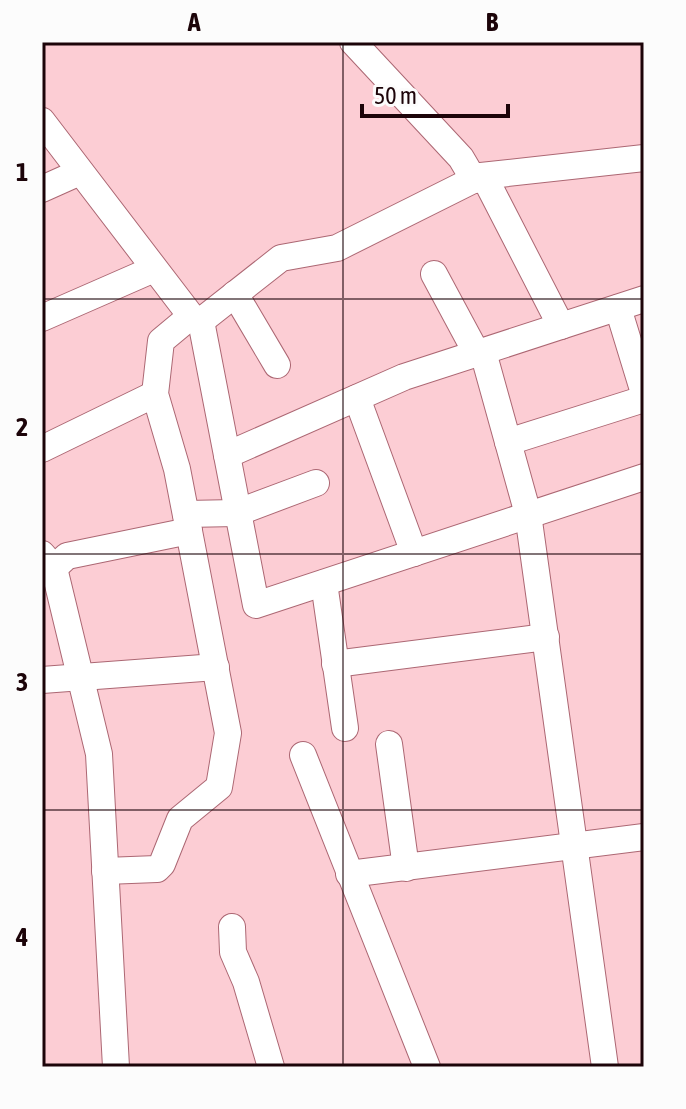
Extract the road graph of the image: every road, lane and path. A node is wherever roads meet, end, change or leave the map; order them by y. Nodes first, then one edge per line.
1 (353, 42) edge
2 (42, 121) edge
3 (644, 158) edge
4 (80, 172) junction
5 (477, 178) junction
6 (42, 189) edge
7 (154, 269) junction
8 (434, 274) dead end
9 (235, 294) junction
10 (644, 299) edge
11 (618, 308) junction
12 (42, 318) edge
13 (196, 319) junction
14 (561, 326) junction
15 (480, 353) junction
16 (277, 365) dead end
17 (155, 394) junction
18 (644, 396) edge
19 (357, 398) junction
20 (508, 442) junction
21 (42, 449) edge
22 (227, 455) junction
23 (644, 477) edge
24 (316, 483) dead end
25 (236, 513) junction
26 (528, 514) junction
27 (188, 522) junction
28 (414, 553) junction
29 (45, 557) edge
30 (324, 583) junction
31 (546, 637) junction
32 (335, 664) junction
33 (216, 667) junction
34 (79, 678) junction
35 (42, 680) edge
36 (345, 728) dead end
37 (389, 744) dead end
38 (303, 755) dead end
39 (644, 837) edge
40 (574, 846) junction
41 (406, 868) junction
42 (105, 871) junction
43 (349, 874) junction
44 (232, 927) dead end
45 (116, 1067) edge
46 (271, 1067) edge
47 (427, 1067) edge
48 (605, 1067) edge

1 - 5 street
2 - 4 street
3 - 5 street
4 - 6 street
4 - 7 street
5 - 9 street
5 - 14 street
7 - 12 street
7 - 13 street
8 - 15 street
9 - 13 street
9 - 16 street
10 - 11 street
11 - 14 street
11 - 18 street
13 - 17 street
13 - 22 street
14 - 15 street
15 - 19 street
15 - 20 street
17 - 21 street
17 - 27 street
18 - 20 street
19 - 22 street
19 - 28 street
20 - 26 street
22 - 25 street
23 - 26 street
24 - 25 street
25 - 27 street
25 - 30 street
26 - 28 street
26 - 31 street
27 - 29 street
27 - 33 street
28 - 30 street
29 - 34 street
30 - 32 street
31 - 32 street
31 - 40 street
32 - 36 street
33 - 34 street
33 - 42 street
34 - 35 street
34 - 42 street
37 - 41 street
38 - 43 street
39 - 40 street
40 - 41 street
40 - 48 street
41 - 43 street
42 - 45 street
43 - 47 street
44 - 46 street

